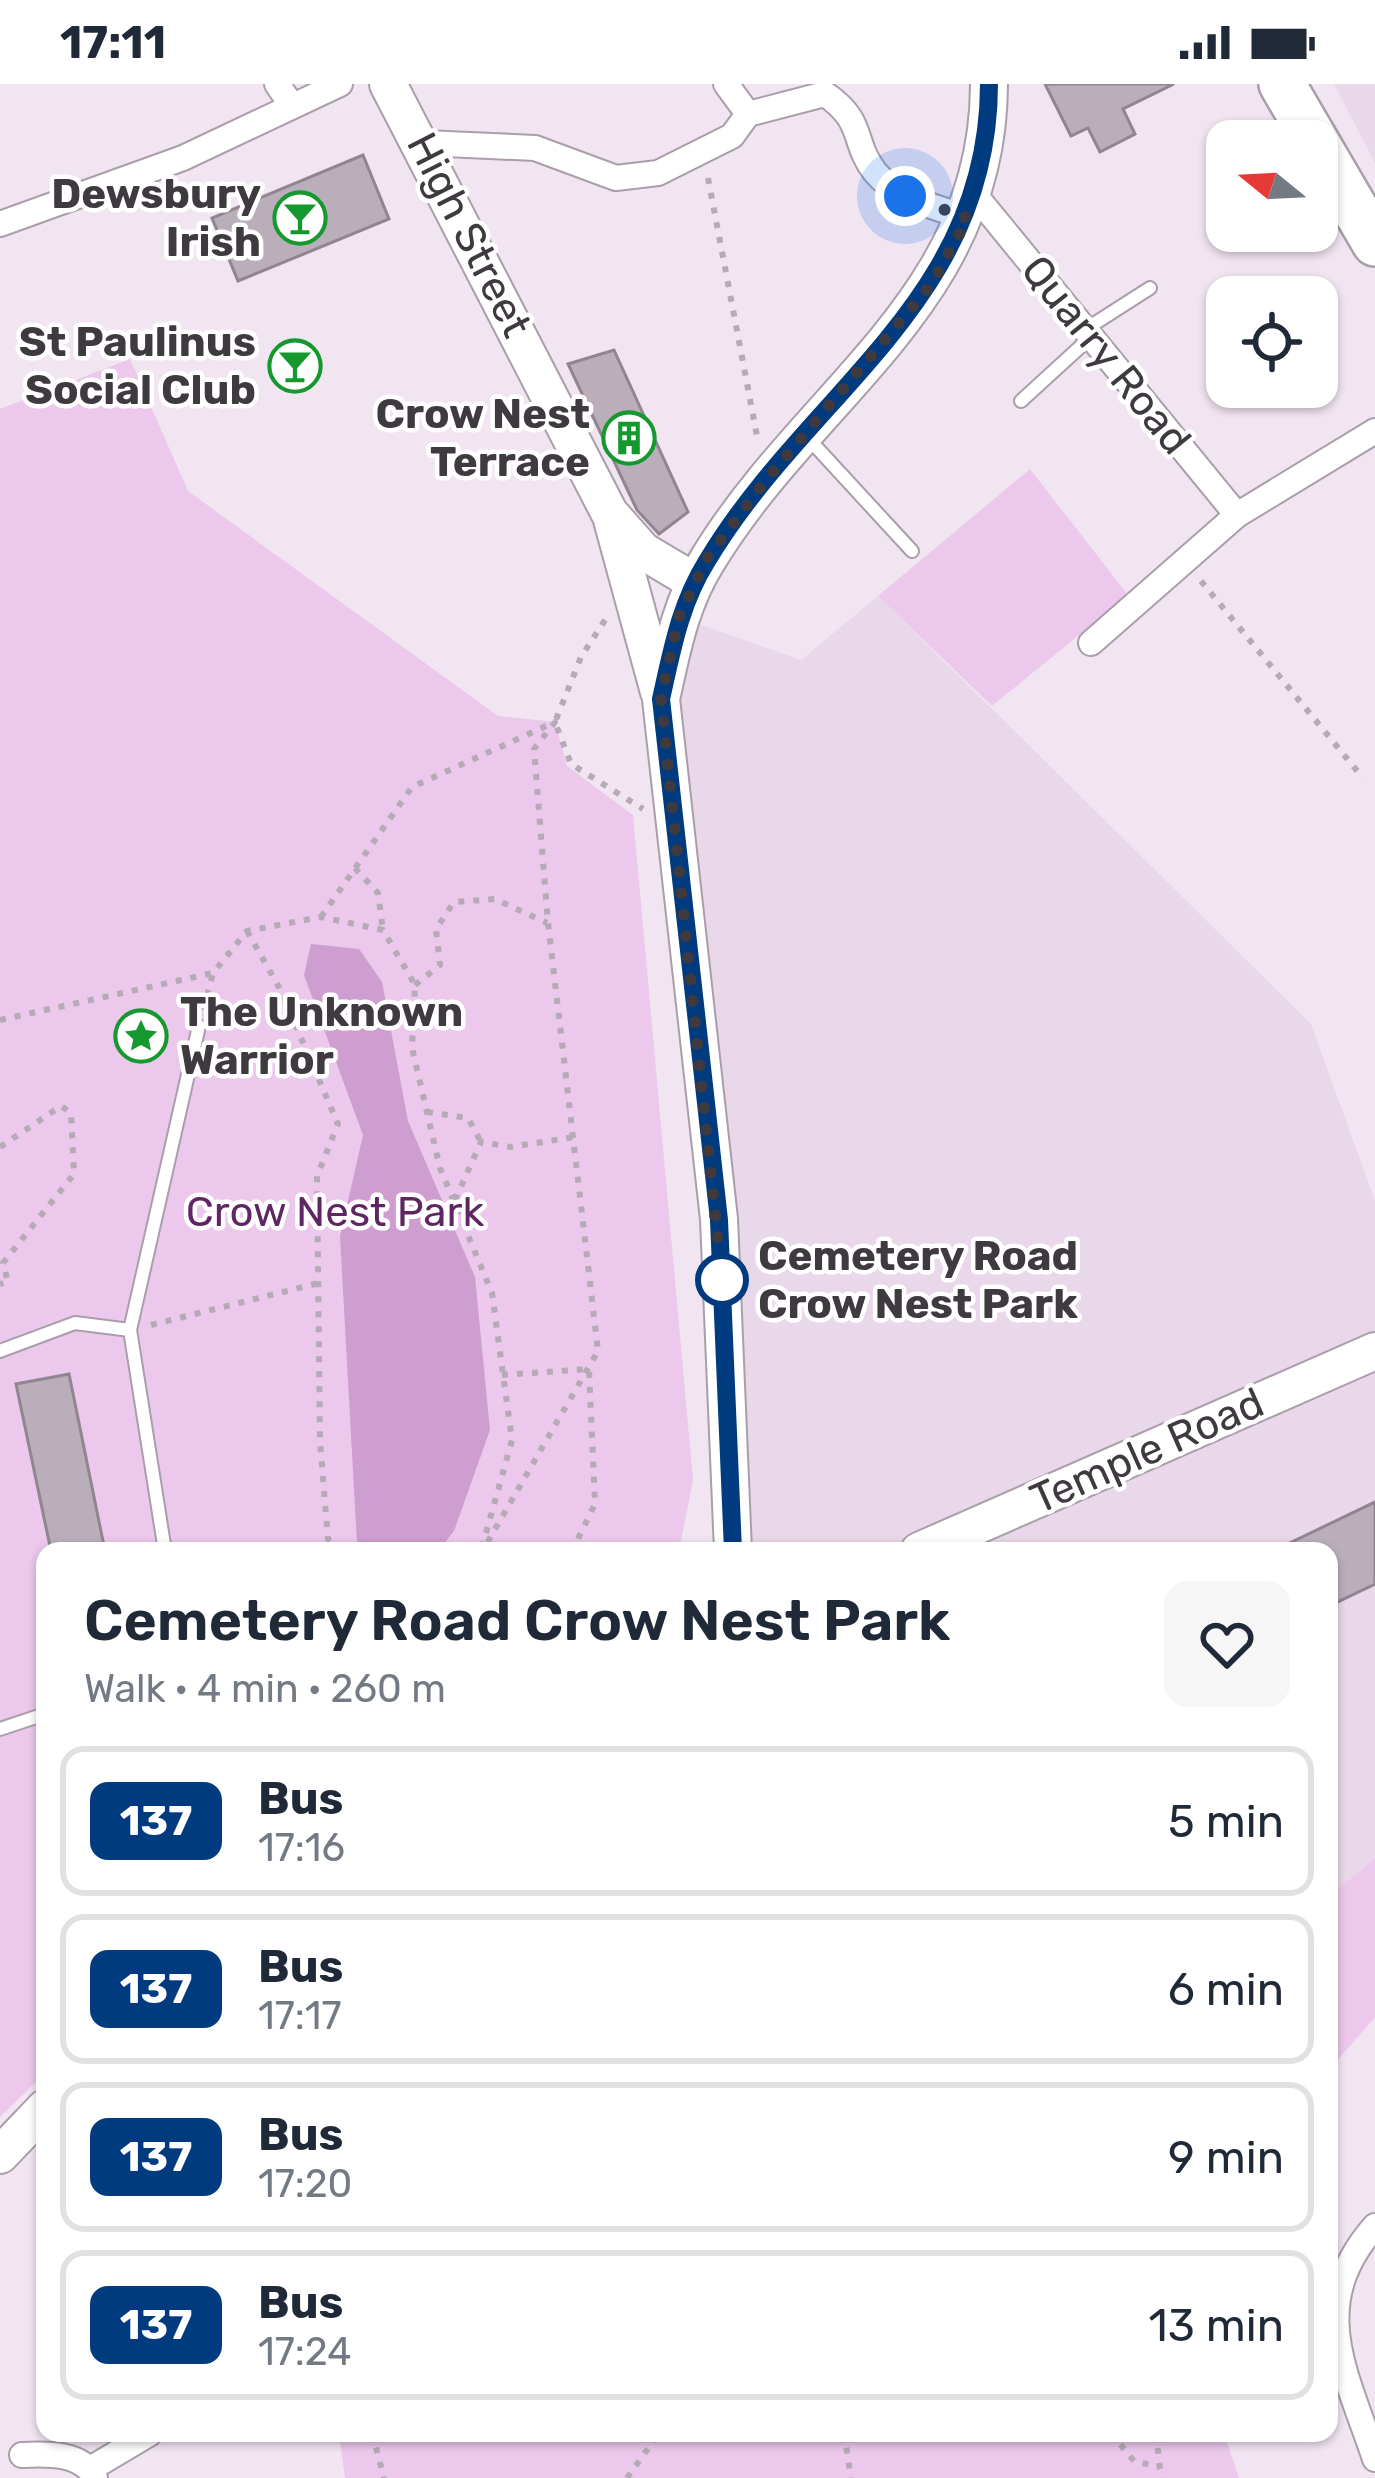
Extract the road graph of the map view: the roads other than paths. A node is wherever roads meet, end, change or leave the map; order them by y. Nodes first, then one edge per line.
1 (340, 84) edge
2 (388, 84) edge
3 (726, 84) edge
4 (989, 84) edge
5 (1292, 87) edge
6 (827, 89) edge
7 (284, 94) edge
8 (748, 114) junction
9 (424, 143) junction
10 (971, 206) junction
11 (0, 224) edge
12 (1375, 243) edge
13 (1150, 288) dead end
14 (1088, 333) junction
15 (1021, 401) dead end
16 (1375, 431) edge
17 (805, 434) junction
18 (1237, 514) junction
19 (611, 516) junction
20 (912, 551) dead end
21 (695, 581) junction
22 (1091, 643) dead end
23 (661, 699) junction
24 (199, 1026) road end
25 (130, 1330) junction
26 (0, 1351) edge
27 (1375, 1351) edge
28 (164, 1542) edge
29 (733, 1542) edge
30 (940, 1542) edge
31 (36, 1717) edge
32 (0, 1729) edge
33 (36, 2117) edge
34 (0, 2155) edge
35 (1375, 2226) edge
36 (1338, 2286) edge
37 (1338, 2350) edge
38 (137, 2442) edge
39 (22, 2455) dead end
40 (1375, 2458) edge
41 (92, 2473) edge

1 - 7 street
2 - 9 main road, High Street
3 - 8 street
4 - 10 main road
5 - 12 highway
6 - 8 street
6 - 10 street
7 - 11 street
8 - 9 street
9 - 19 main road, High Street
10 - 14 street, Quarry Road
10 - 17 main road
13 - 14 lane
14 - 15 lane
14 - 18 street, Quarry Road
16 - 18 street
17 - 20 lane
17 - 21 main road
18 - 22 street
19 - 21 main road, High Street
19 - 23 main road, High Street
21 - 23 main road
23 - 29 main road
24 - 25 lane
25 - 26 lane
25 - 28 lane
27 - 30 main road, Temple Road
31 - 32 lane
33 - 34 main road
35 - 36 street
37 - 40 street
38 - 41 street
39 - 41 street

